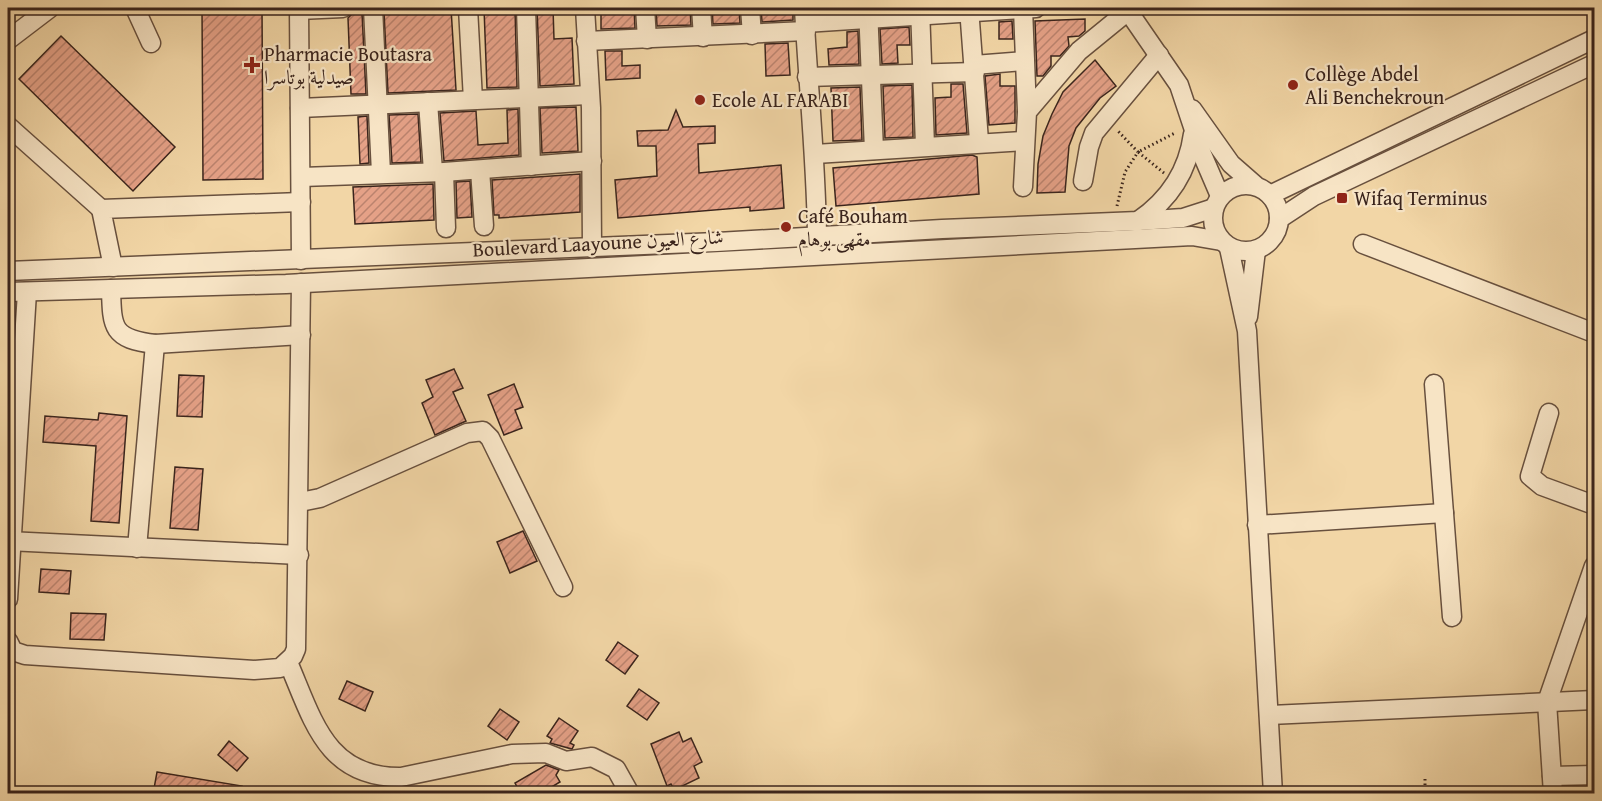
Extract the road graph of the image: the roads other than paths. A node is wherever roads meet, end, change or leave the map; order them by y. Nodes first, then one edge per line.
1 (50, 8) edge
2 (135, 8) edge
3 (343, 8) edge
4 (373, 8) edge
5 (468, 8) edge
6 (526, 8) edge
7 (585, 8) edge
8 (645, 8) edge
9 (701, 8) edge
10 (750, 8) edge
11 (1027, 8) edge
12 (299, 9) edge
13 (1127, 9) edge
14 (970, 10) edge
15 (920, 11) edge
16 (868, 13) edge
17 (805, 21) edge
18 (752, 35) junction
19 (703, 37) junction
20 (647, 39) junction
21 (1594, 39) edge
22 (8, 40) edge
23 (586, 41) junction
24 (150, 43) dead end
25 (1159, 55) junction
26 (1025, 61) junction
27 (1594, 64) edge
28 (974, 68) junction
29 (871, 73) junction
30 (921, 73) junction
31 (807, 77) junction
32 (589, 94) junction
33 (528, 97) junction
34 (473, 99) junction
35 (1186, 100) junction
36 (428, 102) junction
37 (378, 104) junction
38 (300, 108) junction
39 (1027, 112) junction
40 (8, 126) edge
41 (1193, 128) junction
42 (979, 141) junction
43 (1024, 141) junction
44 (925, 146) junction
45 (874, 150) junction
46 (815, 154) junction
47 (592, 161) junction
48 (531, 166) junction
49 (480, 170) junction
50 (438, 171) junction
51 (381, 173) junction
52 (302, 177) junction
53 (1083, 181) dead end
54 (1023, 187) dead end
55 (1263, 190) junction
56 (301, 202) junction
57 (1217, 202) junction
58 (101, 209) junction
59 (1280, 219) junction
60 (1138, 221) junction
61 (484, 226) dead end
62 (446, 228) dead end
63 (817, 235) junction
64 (1225, 244) junction
65 (1363, 244) dead end
66 (592, 248) junction
67 (1256, 250) junction
68 (301, 260) junction
69 (112, 267) junction
70 (8, 271) edge
71 (301, 283) junction
72 (111, 289) junction
73 (8, 292) edge
74 (27, 292) junction
75 (1247, 331) junction
76 (1594, 333) edge
77 (301, 335) junction
78 (155, 344) junction
79 (1434, 384) dead end
80 (1549, 413) dead end
81 (300, 502) junction
82 (1594, 504) edge
83 (1444, 513) junction
84 (1257, 525) junction
85 (10, 541) edge
86 (137, 548) junction
87 (299, 555) junction
88 (1594, 566) edge
89 (563, 587) dead end
90 (8, 599) edge
91 (1452, 617) dead end
92 (8, 641) edge
93 (288, 662) junction
94 (1594, 700) edge
95 (1547, 702) junction
96 (1269, 715) junction
97 (1594, 775) edge
98 (1552, 784) edge
99 (630, 794) edge
100 (1273, 794) edge

1 - 22 street
2 - 24 street
3 - 12 street
4 - 37 street
5 - 34 street
6 - 33 street
7 - 23 street
8 - 20 street
9 - 19 street
10 - 18 street
11 - 14 street
11 - 26 street
12 - 38 street
13 - 25 street
13 - 39 street
14 - 15 street
14 - 28 street
15 - 16 street
15 - 30 street
16 - 17 street
16 - 29 street
17 - 18 street
17 - 31 street
18 - 19 street
19 - 20 street
20 - 23 street
21 - 55 street
23 - 32 street
25 - 35 street
25 - 53 street
26 - 28 street
26 - 39 street
27 - 59 street
28 - 30 street
28 - 42 street
29 - 30 street
29 - 31 street
29 - 45 street
30 - 44 street
31 - 46 street
32 - 33 street
32 - 47 street
33 - 34 street
33 - 48 street
34 - 36 street
35 - 41 street
35 - 55 street
36 - 37 street
36 - 50 street
37 - 38 street
37 - 51 street
38 - 52 street
39 - 43 street
40 - 58 street
41 - 57 street
41 - 60 street
42 - 43 street
42 - 44 street
43 - 54 street
44 - 45 street
45 - 46 street
46 - 63 street
47 - 48 street
47 - 66 street
48 - 49 street
49 - 50 street
49 - 61 street
50 - 51 street
50 - 62 street
51 - 52 street
52 - 56 street
55 - 57 street
55 - 59 street
56 - 58 street
56 - 68 street
57 - 60 street, Boulevard Laayoune شارع العيون
57 - 64 street
58 - 69 street
59 - 67 street
60 - 63 street, Boulevard Laayoune شارع العيون
63 - 66 street, Boulevard Laayoune شارع العيون
64 - 67 street
64 - 71 street, Boulevard Laayoune شارع العيون
64 - 75 street
65 - 76 street
66 - 68 street, Boulevard Laayoune شارع العيون
67 - 75 street
68 - 69 street, Boulevard Laayoune شارع العيون
69 - 70 street, Boulevard Laayoune شارع العيون
71 - 72 street, Boulevard Laayoune شارع العيون
71 - 77 street
72 - 74 street, Boulevard Laayoune شارع العيون
72 - 78 street
73 - 74 street, Boulevard Laayoune شارع العيون
74 - 85 street
75 - 84 street
77 - 78 street
77 - 81 street
78 - 86 street
79 - 83 street
80 - 82 street
81 - 87 street
81 - 89 street
83 - 84 street
83 - 91 street
84 - 96 street
85 - 86 street
85 - 90 street
86 - 87 street
87 - 93 street
88 - 95 street
92 - 93 street
93 - 99 street
94 - 95 street
95 - 96 street
95 - 98 street
96 - 100 street
97 - 98 street

